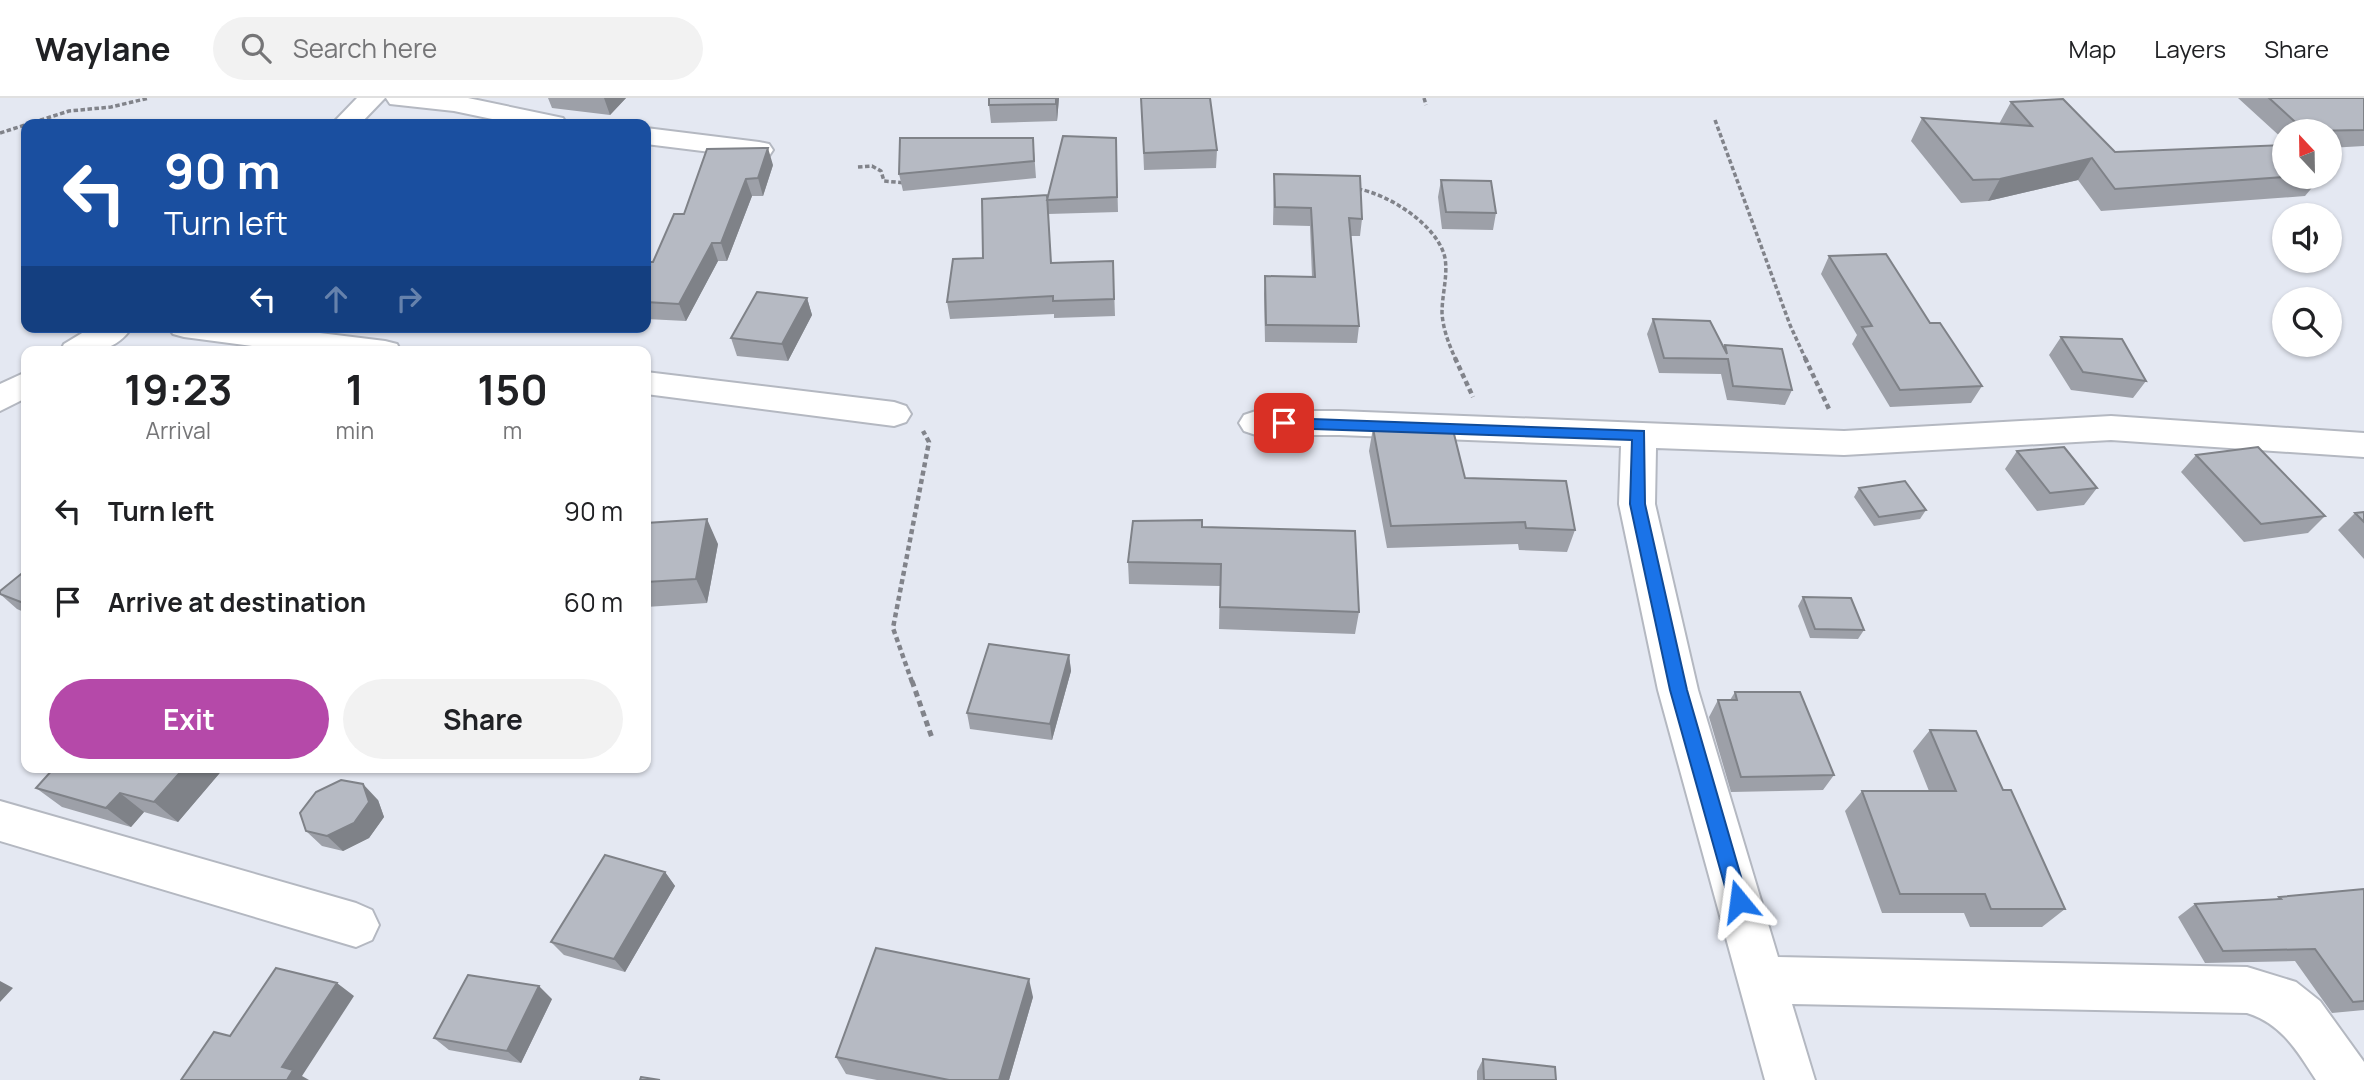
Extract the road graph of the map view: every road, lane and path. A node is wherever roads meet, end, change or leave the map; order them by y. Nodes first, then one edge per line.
1 (149, 98) edge
2 (372, 98) edge
3 (399, 98) edge
4 (1424, 98) edge
5 (1426, 105) dead end
6 (44, 119) edge
7 (350, 119) edge
8 (529, 119) edge
9 (1715, 120) dead end
10 (21, 126) edge
11 (0, 133) edge
12 (651, 137) edge
13 (759, 150) edge
14 (858, 167) dead end
15 (908, 183) edge
16 (1354, 189) edge
17 (106, 333) edge
18 (232, 333) edge
19 (86, 346) edge
20 (337, 346) edge
21 (651, 384) edge
22 (21, 386) edge
23 (0, 399) edge
24 (894, 414) joint
25 (1256, 423) dead end
26 (1486, 428) junction
27 (1639, 435) junction
28 (1844, 443) junction
29 (2364, 445) edge
30 (932, 738) dead end
31 (0, 821) edge
32 (356, 925) dead end
33 (1761, 980) junction
34 (1790, 1080) edge
35 (2346, 1080) edge

1 - 6 path
2 - 7 street
3 - 8 street
4 - 5 path
9 - 28 path
10 - 11 path
12 - 13 street
14 - 15 path
16 - 26 path
17 - 19 street
18 - 20 street
21 - 24 street
22 - 23 street
24 - 30 path
25 - 26 street
26 - 27 street
27 - 28 street
27 - 33 street
28 - 29 street
31 - 32 street
33 - 34 street
33 - 35 street

